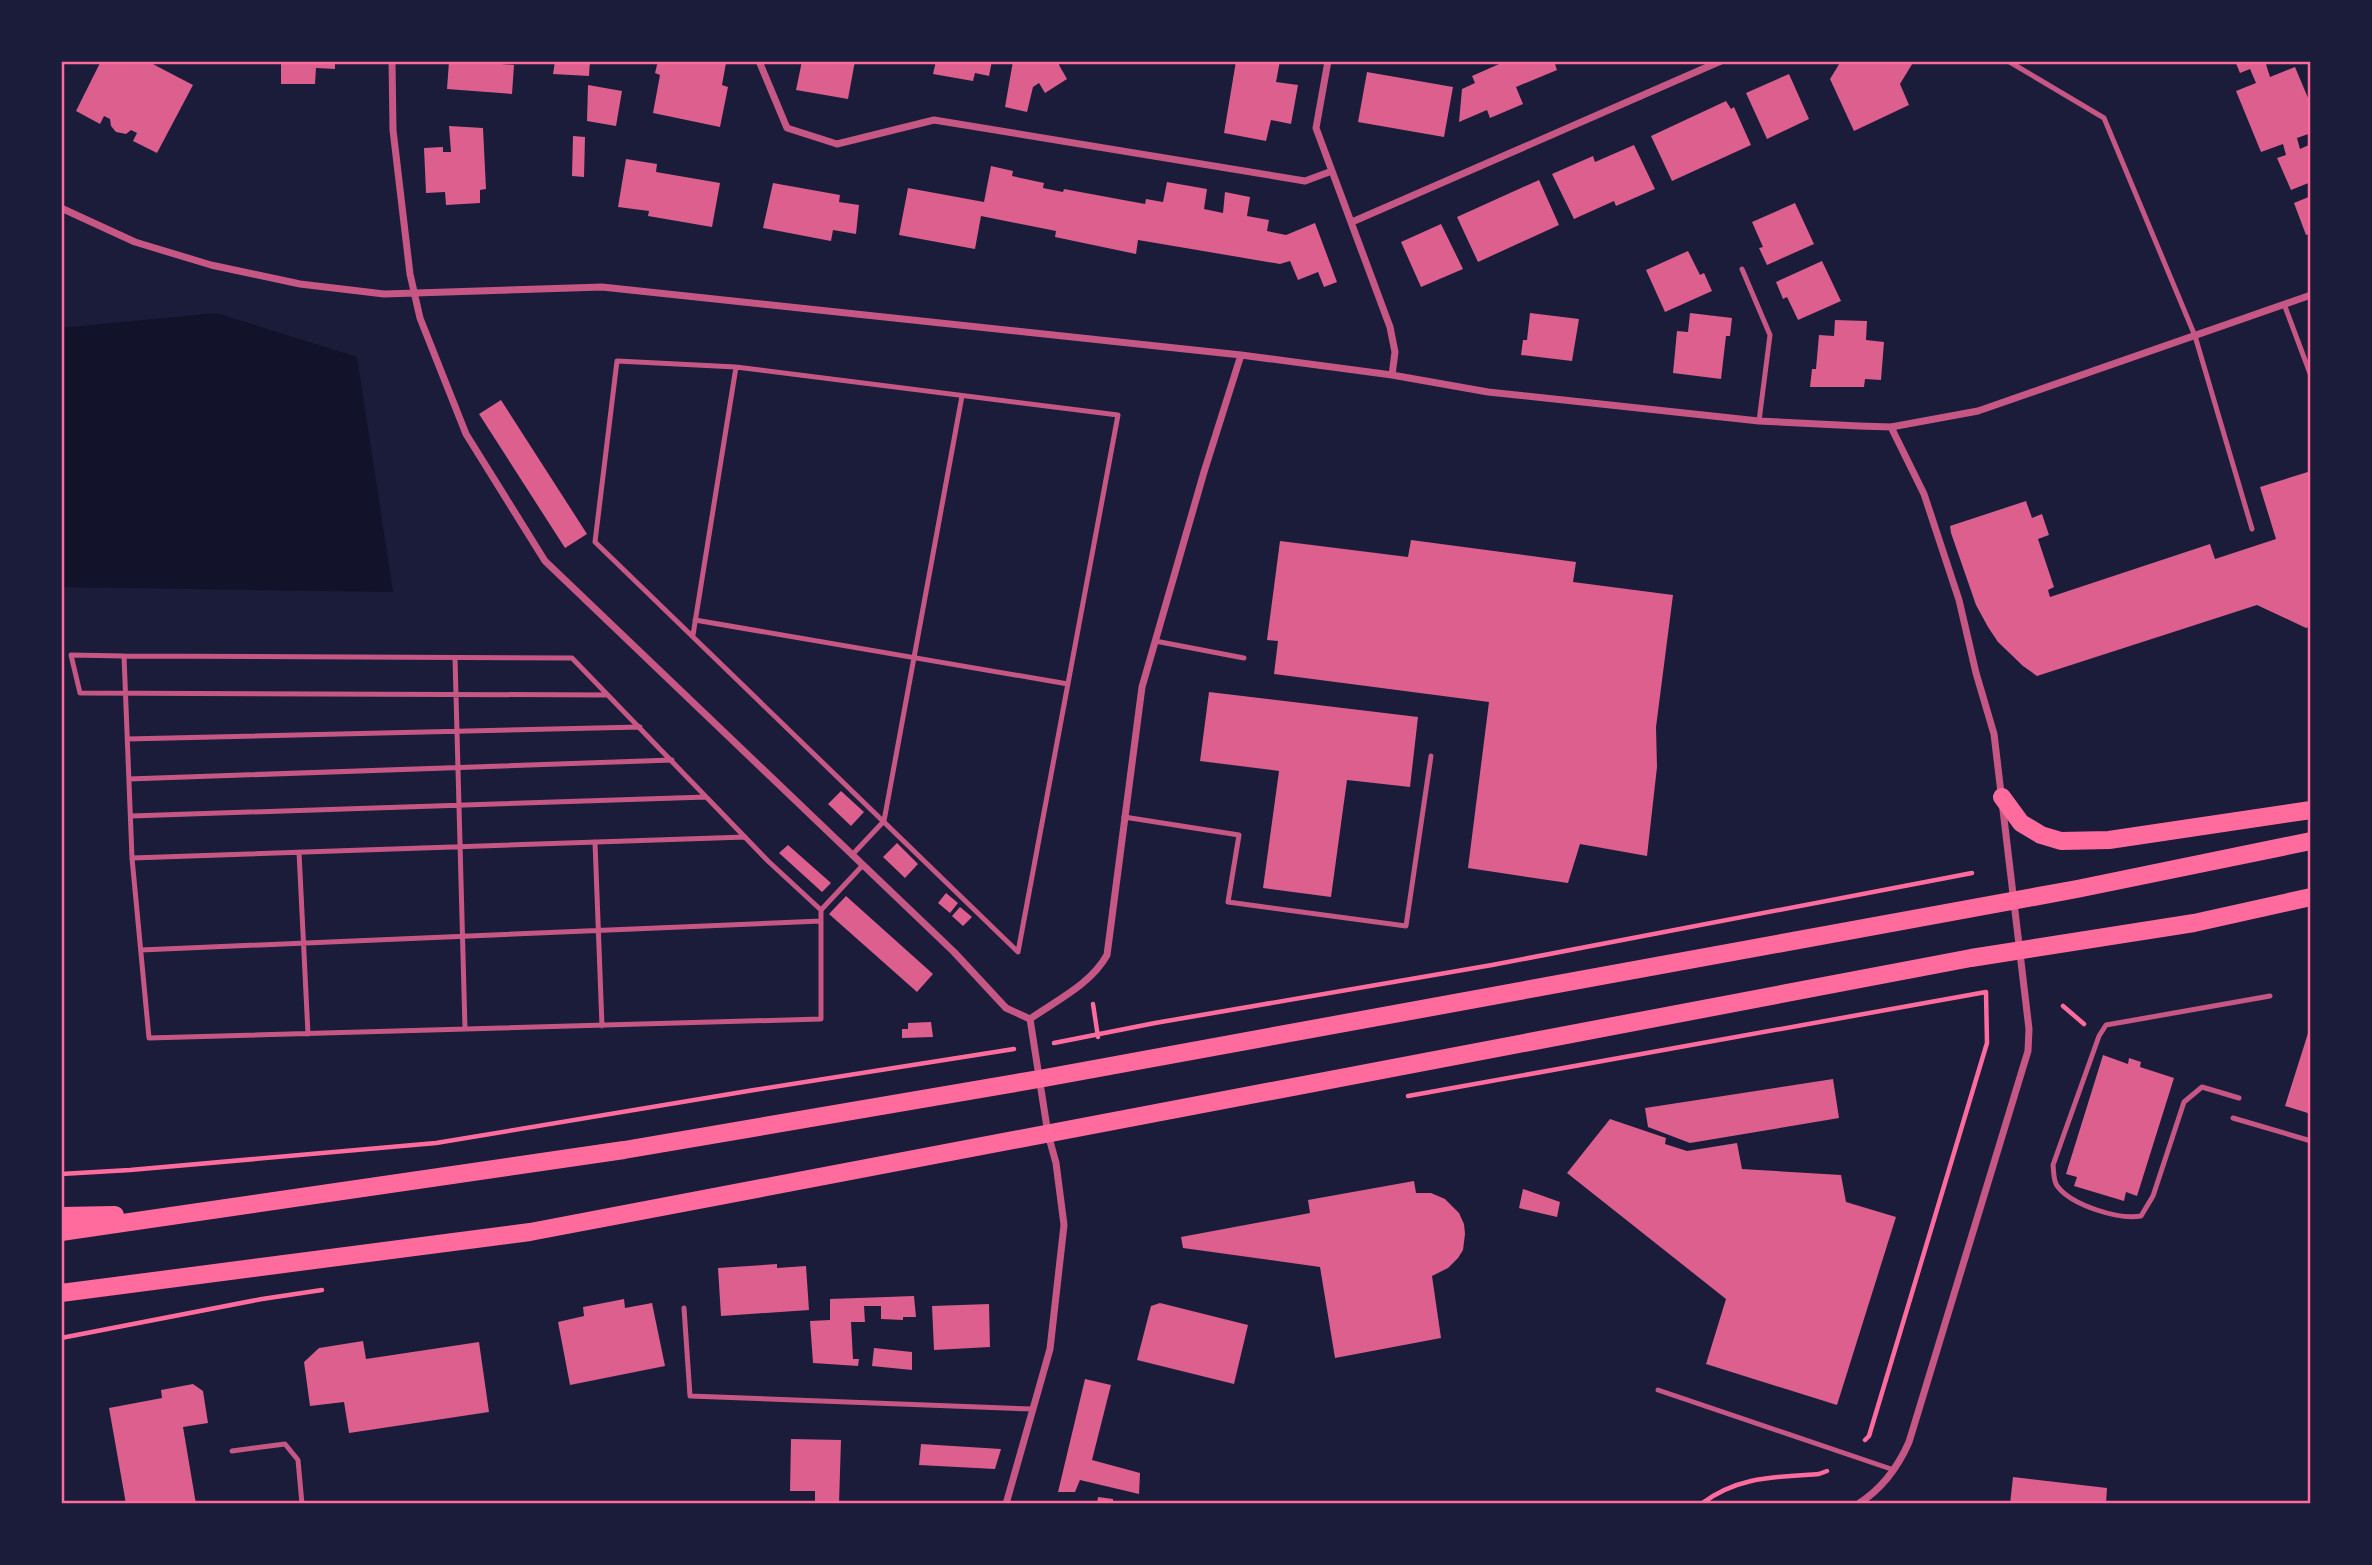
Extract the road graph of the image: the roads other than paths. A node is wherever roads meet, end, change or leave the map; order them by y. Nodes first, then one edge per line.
1 (392, 61) edge
2 (759, 61) edge
3 (1328, 61) edge
4 (1721, 61) edge
5 (2008, 61) edge
6 (1332, 171) junction
7 (61, 208) edge
8 (1352, 222) junction
9 (1742, 269) dead end
10 (414, 295) junction
11 (2311, 295) edge
12 (2284, 304) junction
13 (2195, 336) junction
14 (1241, 355) junction
15 (736, 367) junction
16 (1392, 375) junction
17 (2311, 376) edge
18 (962, 396) junction
19 (1759, 421) junction
20 (1891, 427) junction
21 (2252, 529) dead end
22 (695, 621) junction
23 (693, 635) junction
24 (1155, 640) junction
25 (124, 656) junction
26 (455, 657) junction
27 (914, 658) junction
28 (1244, 658) dead end
29 (1068, 684) junction
30 (125, 693) junction
31 (456, 695) junction
32 (608, 695) junction
33 (640, 727) junction
34 (457, 732) junction
35 (127, 739) junction
36 (1431, 756) dead end
37 (672, 760) junction
38 (458, 768) junction
39 (129, 779) junction
40 (706, 797) junction
41 (2002, 797) junction
42 (459, 805) junction
43 (2311, 810) edge
44 (131, 816) junction
45 (1124, 817) junction
46 (884, 821) junction
47 (746, 837) junction
48 (2311, 841) edge
49 (595, 842) junction
50 (460, 847) junction
51 (299, 852) junction
52 (852, 855) junction
53 (132, 858) junction
54 (863, 865) junction
55 (2311, 898) edge
56 (2014, 901) junction
57 (821, 910) junction
58 (821, 921) junction
59 (598, 930) junction
60 (463, 936) junction
61 (303, 943) junction
62 (141, 950) junction
63 (2019, 952) junction
64 (2270, 996) dead end
65 (1030, 1019) junction
66 (602, 1026) junction
67 (465, 1029) junction
68 (308, 1034) junction
69 (1039, 1079) junction
70 (2239, 1098) dead end
71 (2233, 1118) dead end
72 (1048, 1134) junction
73 (2311, 1141) edge
74 (182, 1213) junction
75 (61, 1216) edge
76 (61, 1232) edge
77 (112, 1287) junction
78 (61, 1293) edge
79 (61, 1301) edge
80 (684, 1308) dead end
81 (1658, 1390) dead end
82 (1032, 1409) junction
83 (232, 1451) dead end
84 (1894, 1470) junction
85 (302, 1504) edge
86 (1006, 1504) edge
87 (1858, 1504) edge

1 - 10 street
2 - 6 street
3 - 6 street
4 - 8 street
5 - 13 lane
6 - 8 street
7 - 10 street
8 - 16 street
9 - 19 lane
10 - 14 street
10 - 52 street
11 - 12 street
12 - 13 street
12 - 17 lane
13 - 20 street
13 - 21 lane
14 - 16 street
14 - 24 street
15 - 18 lane
15 - 22 lane
15 - 23 lane
16 - 19 street
18 - 27 lane
18 - 29 lane
19 - 20 street
20 - 41 street
22 - 23 lane
22 - 27 lane
23 - 46 lane
24 - 28 lane
24 - 45 street
25 - 26 lane
25 - 30 lane
25 - 30 lane
26 - 31 lane
26 - 32 lane
27 - 29 lane
27 - 46 lane
29 - 46 lane
30 - 31 lane
30 - 35 lane
31 - 32 lane
31 - 34 lane
32 - 33 lane
33 - 34 lane
33 - 37 lane
34 - 35 lane
34 - 38 lane
35 - 39 lane
36 - 45 lane
37 - 38 lane
37 - 40 lane
38 - 39 lane
38 - 42 lane
39 - 44 lane
40 - 42 lane
40 - 47 lane
41 - 43 main road
41 - 56 street
42 - 44 lane
42 - 50 lane
44 - 53 lane
45 - 65 street
46 - 52 lane
47 - 49 lane
47 - 57 lane
48 - 56 main road
49 - 50 lane
49 - 59 lane
50 - 51 lane
50 - 60 lane
51 - 53 lane
51 - 61 lane
52 - 54 street
53 - 62 lane
54 - 57 lane
54 - 65 street
55 - 63 main road
56 - 63 street
56 - 69 main road
57 - 58 lane
58 - 59 lane
58 - 66 lane
59 - 60 lane
59 - 66 lane
60 - 61 lane
60 - 67 lane
61 - 62 lane
61 - 68 lane
62 - 68 lane
63 - 72 main road
63 - 84 street
64 - 70 lane
65 - 69 street
66 - 67 lane
67 - 68 lane
69 - 72 street
69 - 74 main road
71 - 73 lane
72 - 77 main road
72 - 82 street
74 - 75 main road
74 - 76 main road
77 - 78 main road
77 - 79 main road
80 - 82 lane
81 - 84 lane
82 - 86 street
83 - 85 lane
84 - 87 street

